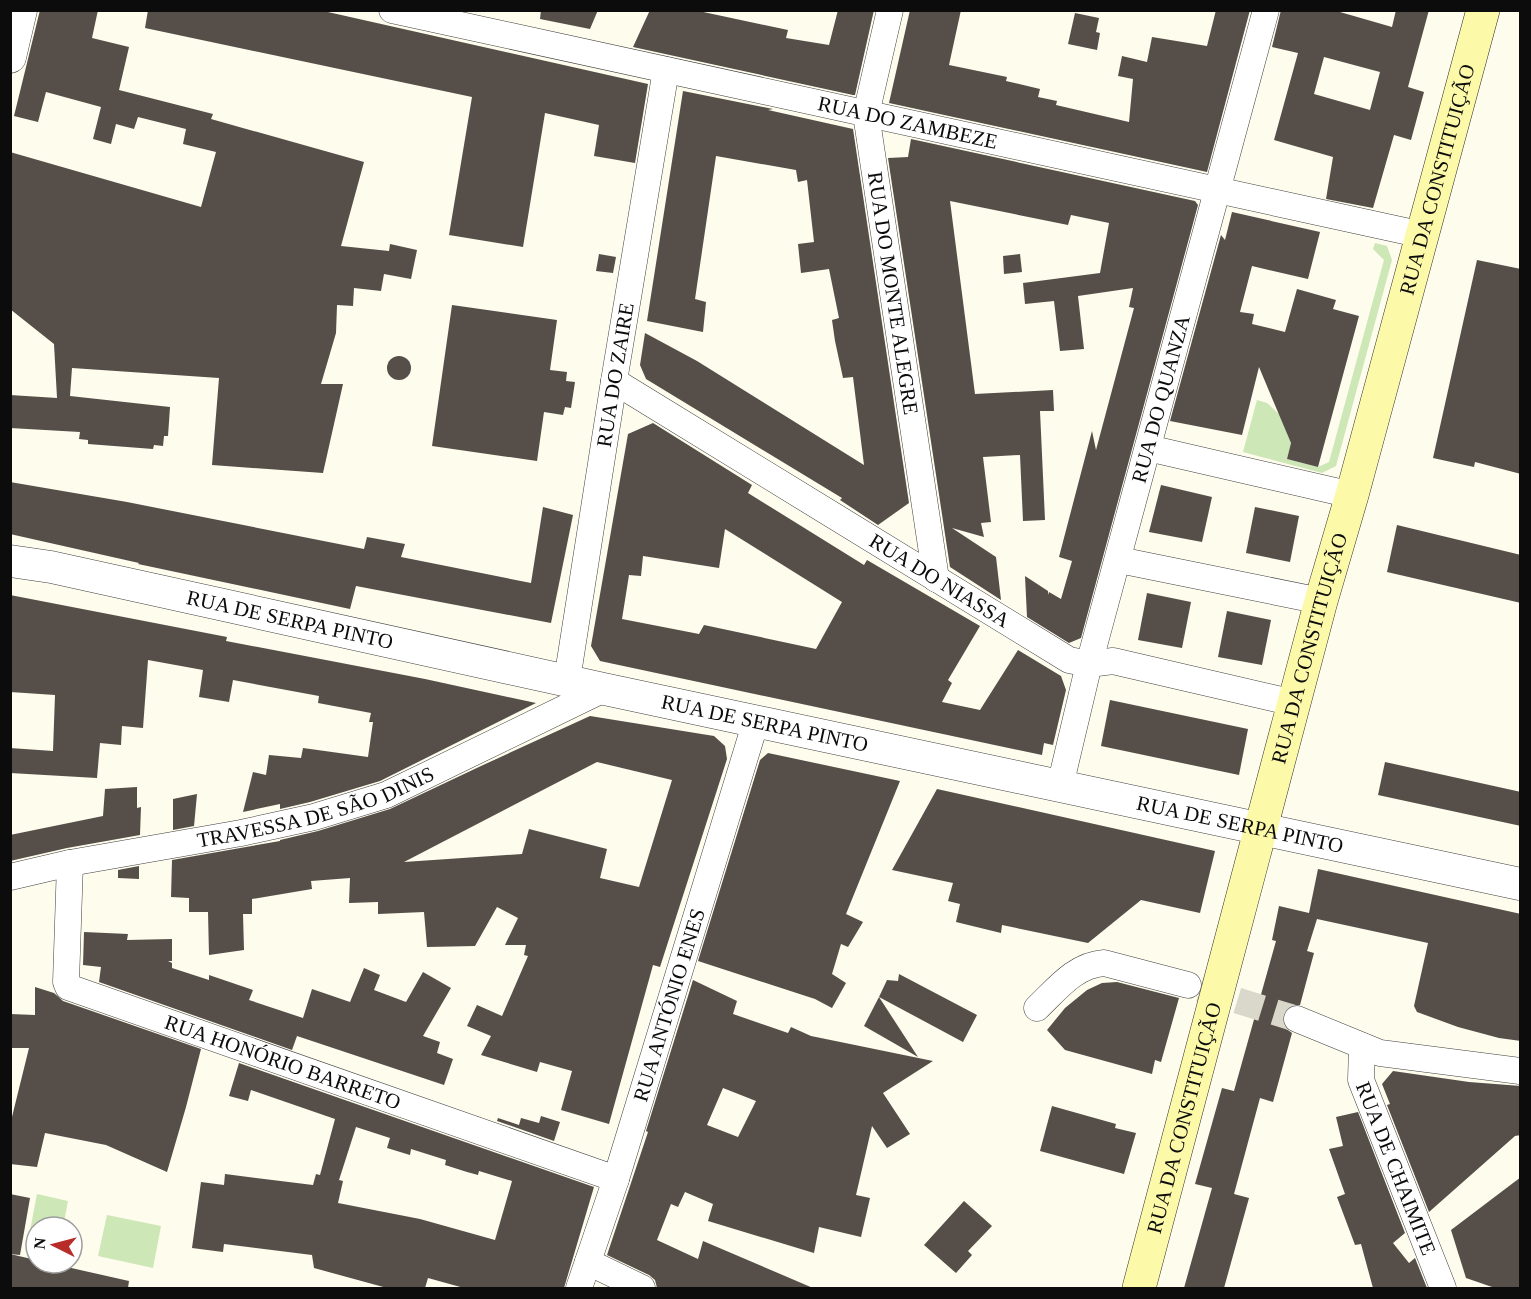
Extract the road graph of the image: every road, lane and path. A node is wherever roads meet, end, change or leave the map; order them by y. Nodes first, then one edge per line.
1 (21, 10) edge
2 (392, 10) edge
3 (890, 10) edge
4 (1266, 10) edge
5 (1482, 10) edge
6 (10, 57) edge
7 (666, 70) junction
8 (866, 114) junction
9 (1218, 192) junction
10 (1423, 235) junction
11 (614, 381) junction
12 (1148, 448) junction
13 (1352, 495) junction
14 (1119, 560) junction
15 (10, 561) edge
16 (936, 579) junction
17 (1321, 602) junction
18 (1089, 664) junction
19 (567, 680) junction
20 (604, 689) junction
21 (1294, 703) junction
22 (756, 721) junction
23 (1060, 786) junction
24 (1260, 829) junction
25 (70, 863) junction
26 (10, 878) edge
27 (1521, 884) edge
28 (1188, 985) tunnel mouth
29 (1037, 1008) dead end
30 (1297, 1019) tunnel mouth
31 (1362, 1046) junction
32 (1521, 1071) edge
33 (616, 1179) junction
34 (588, 1262) junction
35 (579, 1288) edge
36 (642, 1288) edge
37 (1139, 1288) edge
38 (1443, 1288) edge

1 - 6 street
2 - 7 street, RUA DO ZAMBEZE
3 - 8 street, RUA DO MONTE ALEGRE
4 - 9 street, RUA DO QUANZA
5 - 10 main road, RUA DA CONSTITUIÇÃO
7 - 8 street, RUA DO ZAMBEZE
7 - 11 street, RUA DO ZAIRE
8 - 9 street, RUA DO ZAMBEZE
8 - 16 street, RUA DO MONTE ALEGRE
9 - 10 street, RUA DO ZAMBEZE
9 - 12 street, RUA DO QUANZA
10 - 13 main road, RUA DA CONSTITUIÇÃO
11 - 16 street, RUA DO NIASSA
11 - 19 street, RUA DO ZAIRE
12 - 13 street
12 - 14 street, RUA DO QUANZA
13 - 17 main road, RUA DA CONSTITUIÇÃO
14 - 17 street
14 - 18 street, RUA DO QUANZA
15 - 19 street, RUA DE SERPA PINTO
16 - 18 street, RUA DO NIASSA
17 - 21 main road, RUA DA CONSTITUIÇÃO
18 - 21 street, RUA DO NIASSA
18 - 23 street, RUA DO QUANZA
19 - 20 street, RUA DE SERPA PINTO
20 - 22 street, RUA DE SERPA PINTO
20 - 25 street, TRAVESSA DE SÃO DINIS
21 - 24 main road, RUA DA CONSTITUIÇÃO
22 - 23 street, RUA DE SERPA PINTO
22 - 33 street, RUA ANTÓNIO ENES
23 - 24 street, RUA DE SERPA PINTO
24 - 27 street, RUA DE SERPA PINTO
24 - 37 main road, RUA DA CONSTITUIÇÃO
25 - 26 street, TRAVESSA DE SÃO DINIS
25 - 33 street, RUA HONÓRIO BARRETO
28 - 29 street
30 - 31 street
31 - 32 street
31 - 38 street, RUA DE CHAIMITE
33 - 34 street, RUA ANTÓNIO ENES
34 - 35 street, RUA ANTÓNIO ENES
34 - 36 street

